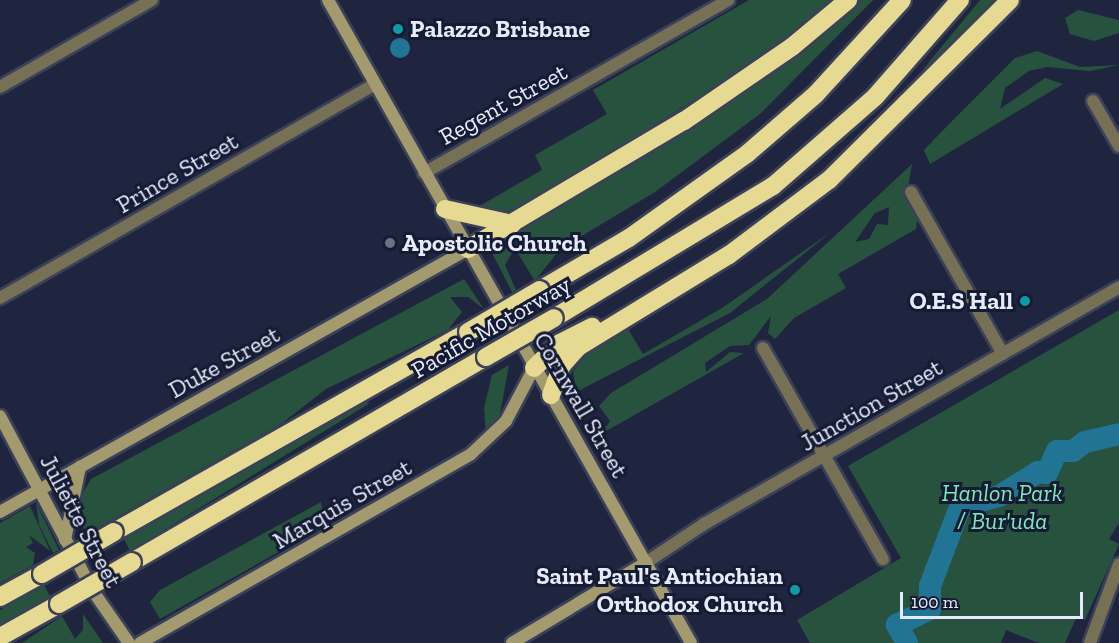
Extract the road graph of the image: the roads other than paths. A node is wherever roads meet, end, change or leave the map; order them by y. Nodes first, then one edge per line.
1 (152, 0) edge
2 (328, 0) edge
3 (728, 0) edge
4 (848, 0) edge
5 (902, 0) edge
6 (960, 0) edge
7 (1010, 0) edge
8 (375, 84) junction
9 (0, 87) edge
10 (1093, 101) dead end
11 (1119, 146) edge
12 (424, 173) junction
13 (911, 192) dead end
14 (445, 209) junction
15 (512, 224) junction
16 (468, 249) junction
17 (1119, 287) edge
18 (0, 298) edge
19 (609, 325) junction
20 (762, 348) dead end
21 (1003, 354) junction
22 (534, 368) junction
23 (550, 394) junction
24 (0, 416) edge
25 (823, 456) junction
26 (80, 467) junction
27 (41, 489) junction
28 (0, 512) edge
29 (65, 540) junction
30 (883, 559) dead end
31 (647, 562) junction
32 (1118, 568) edge
33 (0, 597) edge
34 (0, 637) edge
35 (129, 643) edge
36 (140, 643) edge
37 (512, 643) edge
38 (691, 643) edge
39 (1090, 643) edge

1 - 9 street
2 - 8 main road, Cornwall Street
3 - 12 street, Regent Street
4 - 15 highway
5 - 33 highway, Pacific Motorway, bridge
6 - 34 highway, Pacific Motorway, bridge
7 - 19 highway
8 - 12 main road, Cornwall Street
8 - 18 street, Prince Street
10 - 11 street
12 - 14 main road, Cornwall Street
13 - 21 street
14 - 15 highway
14 - 16 main road, Cornwall Street
15 - 16 highway
16 - 22 main road, Cornwall Street
16 - 26 main road, Duke Street
17 - 21 street, Junction Street
19 - 22 highway
19 - 23 highway
20 - 25 street
21 - 25 street, Junction Street
22 - 23 main road, Cornwall Street
22 - 36 main road, Marquis Street
23 - 31 main road, Cornwall Street
24 - 27 main road, Juliette Street
25 - 30 street
25 - 31 street, Junction Street
26 - 27 main road, Duke Street
26 - 29 main road
27 - 28 main road, Duke Street
27 - 29 main road, Juliette Street
29 - 35 main road, Juliette Street
31 - 37 main road
31 - 38 main road, Cornwall Street
32 - 39 street

